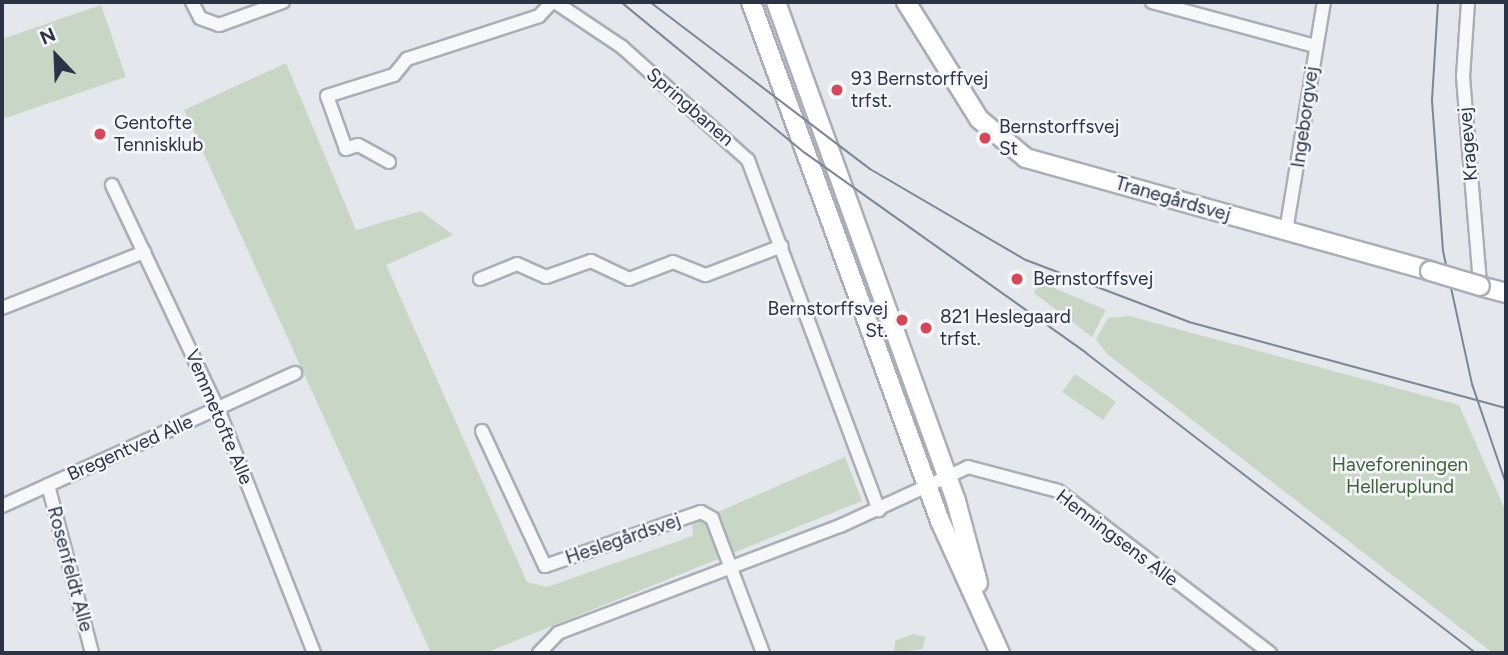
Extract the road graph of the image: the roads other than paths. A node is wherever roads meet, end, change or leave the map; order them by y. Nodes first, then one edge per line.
1 (192, 2) edge
2 (283, 2) edge
3 (553, 2) edge
4 (751, 2) edge
5 (776, 2) edge
6 (1152, 2) edge
7 (1324, 2) edge
8 (1468, 2) edge
9 (908, 3) edge
10 (1315, 46) junction
11 (389, 162) dead end
12 (112, 185) dead end
13 (1286, 231) junction
14 (782, 246) junction
15 (144, 252) junction
16 (480, 279) dead end
17 (1480, 286) junction
18 (1506, 293) edge
19 (2, 308) edge
20 (295, 373) dead end
21 (218, 409) junction
22 (482, 431) dead end
23 (947, 477) junction
24 (48, 485) junction
25 (927, 486) junction
26 (2, 506) edge
27 (879, 510) junction
28 (733, 566) junction
29 (988, 621) junction
30 (540, 651) edge
31 (92, 653) edge
32 (314, 653) edge
33 (763, 653) edge
34 (1000, 653) edge
35 (1269, 653) edge

1 - 2 street
3 - 11 street, Springbanen
3 - 14 street, Springbanen
4 - 25 street
5 - 23 street
6 - 10 street
7 - 10 street, Ingeborgvej
8 - 17 street, Kragevej
9 - 13 street, Tranegårdsvej
10 - 13 street, Ingeborgvej
12 - 15 street, Vemmetofte Alle
13 - 17 street, Tranegårdsvej, bridge
14 - 16 street
14 - 27 street, Springbanen
15 - 19 street
15 - 21 street, Vemmetofte Alle
17 - 18 street, Tranegårdsvej
20 - 21 street, Bregentved Alle
21 - 24 street, Bregentved Alle
21 - 32 street, Vemmetofte Alle
22 - 28 street, Heslegårdsvej
23 - 25 street
23 - 29 street
23 - 35 street, Henningsens Alle
24 - 26 street, Bregentved Alle
24 - 31 street, Rosenfeldt Alle
25 - 27 street
25 - 29 street
27 - 28 street
28 - 30 street
28 - 33 street
29 - 34 street

